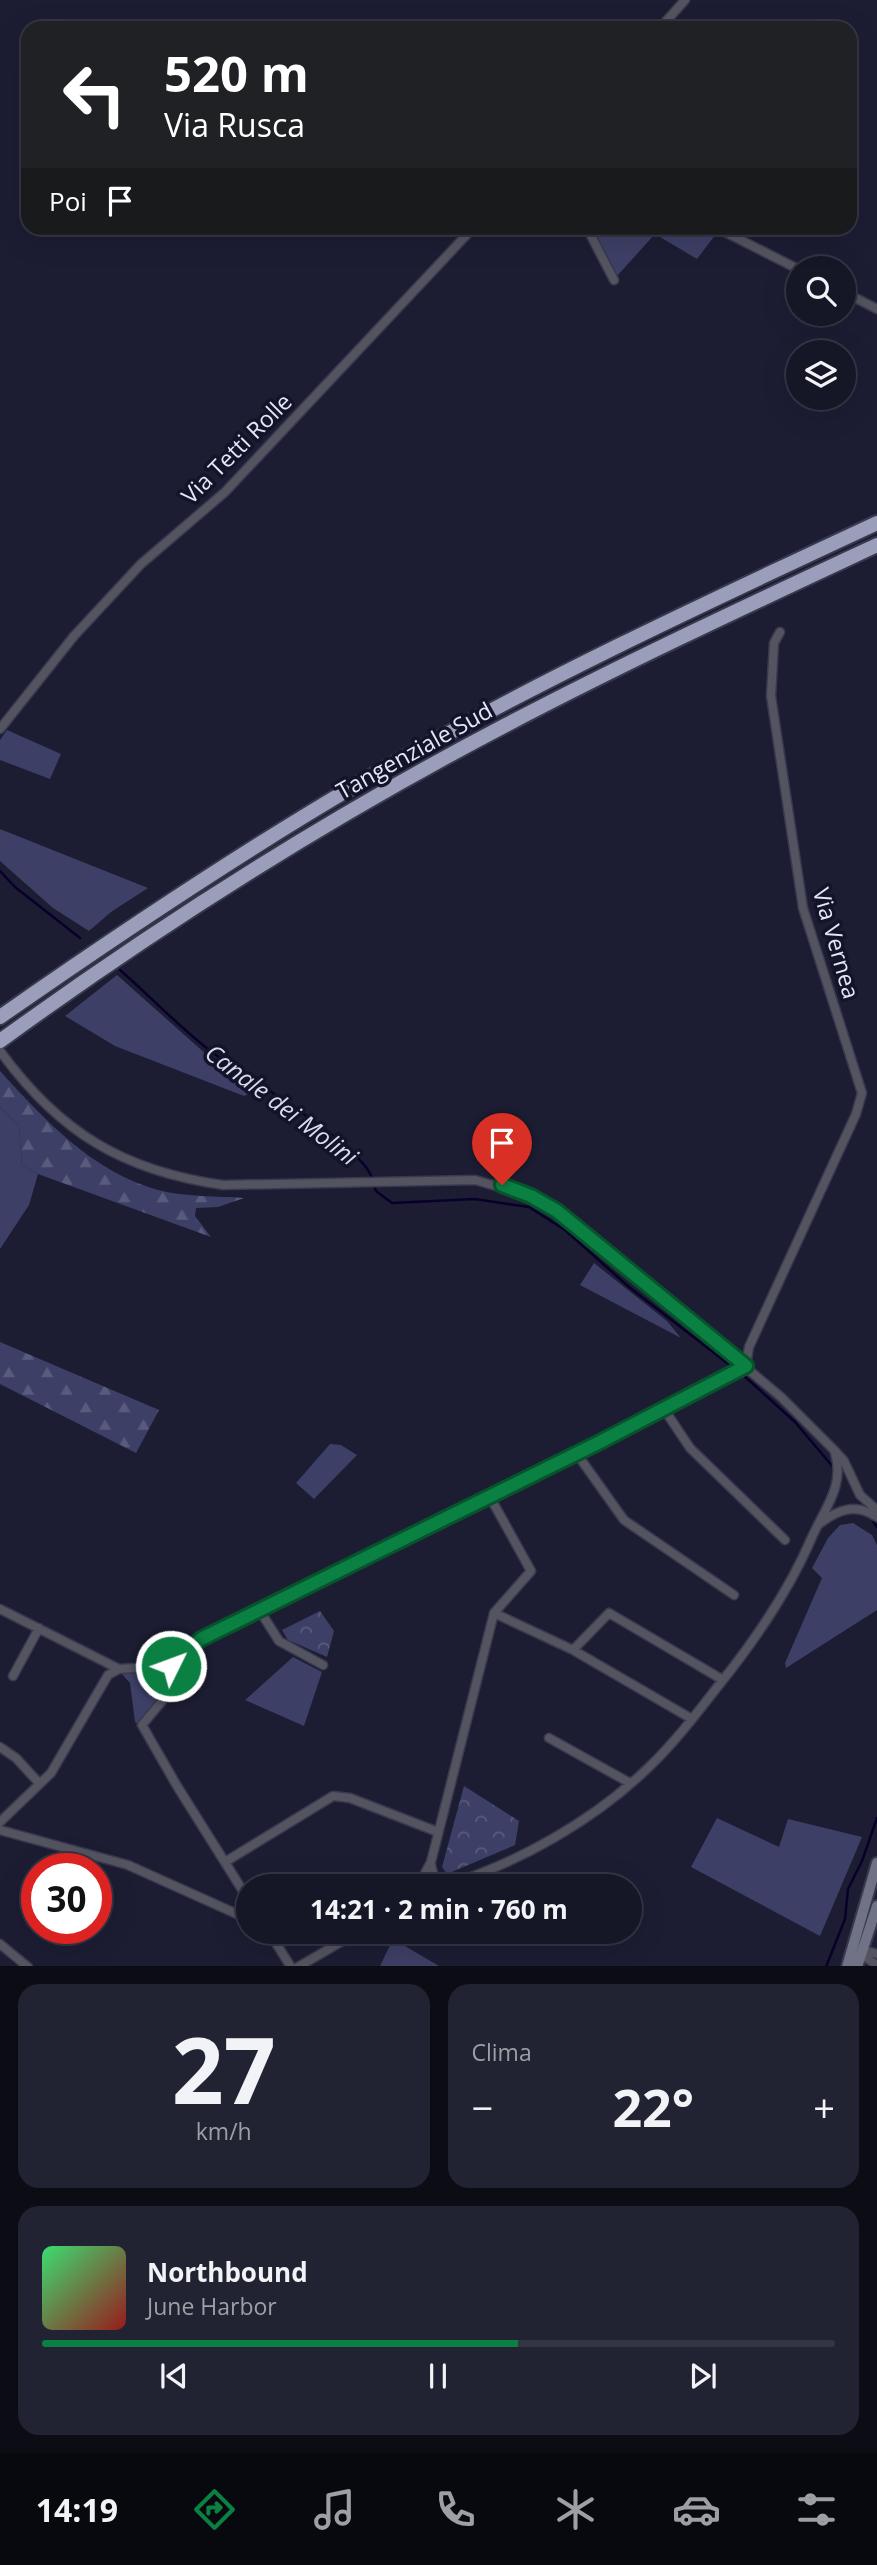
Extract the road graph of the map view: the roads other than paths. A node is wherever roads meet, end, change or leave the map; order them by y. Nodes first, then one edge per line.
1 (685, 0) edge
2 (666, 21) edge
3 (465, 235) edge
4 (591, 235) edge
5 (732, 235) edge
6 (786, 263) edge
7 (614, 280) dead end
8 (856, 298) edge
9 (877, 309) edge
10 (877, 523) edge
11 (877, 545) edge
12 (780, 632) dead end
13 (0, 729) edge
14 (0, 1017) edge
15 (0, 1041) edge
16 (0, 1051) edge
17 (746, 1366) junction
18 (664, 1409) junction
19 (834, 1450) junction
20 (576, 1454) junction
21 (854, 1485) junction
22 (836, 1489) junction
23 (860, 1495) junction
24 (490, 1497) junction
25 (849, 1508) junction
26 (877, 1510) edge
27 (877, 1517) edge
28 (817, 1526) junction
29 (785, 1540) dead end
30 (734, 1595) dead end
31 (0, 1609) edge
32 (260, 1611) junction
33 (494, 1613) junction
34 (39, 1628) junction
35 (573, 1650) junction
36 (323, 1665) dead end
37 (171, 1666) junction
38 (119, 1669) junction
39 (13, 1676) dead end
40 (723, 1680) junction
41 (692, 1719) junction
42 (549, 1738) dead end
43 (0, 1747) edge
44 (39, 1783) junction
45 (630, 1783) junction
46 (0, 1822) edge
47 (0, 1830) edge
48 (438, 1832) junction
49 (225, 1862) junction
50 (430, 1862) junction
51 (877, 1863) edge
52 (425, 1874) edge
53 (432, 1874) edge
54 (473, 1874) edge
55 (236, 1880) edge
56 (877, 1906) edge
57 (236, 1914) edge
58 (0, 1944) edge
59 (276, 1944) edge
60 (337, 1944) edge
61 (877, 1954) edge
62 (858, 1955) edge
63 (877, 1965) edge
64 (28, 1966) edge
65 (290, 1966) edge
66 (298, 1966) edge
67 (847, 1966) edge

1 - 2 street
3 - 13 street, Via Tetti Rolle
4 - 7 street
5 - 6 street
8 - 9 street
10 - 14 highway, Tangenziale Sud
11 - 15 highway, Tangenziale Sud
12 - 17 street, Via Vernea
16 - 17 street
17 - 18 street
17 - 19 street
18 - 20 street
18 - 29 street
19 - 21 street
19 - 22 street
20 - 24 street
20 - 30 street
21 - 22 street
21 - 23 street
22 - 25 street
22 - 28 street
23 - 25 street
23 - 26 street
24 - 32 street
24 - 33 street
25 - 27 street
25 - 28 street
28 - 40 street
31 - 34 street
32 - 36 street
32 - 37 street
33 - 35 street
33 - 48 street
34 - 38 street
34 - 39 street
35 - 40 street
35 - 41 street
37 - 38 street
37 - 49 street
38 - 44 street
40 - 41 street
41 - 45 street
42 - 45 street
43 - 44 street
44 - 46 street
45 - 54 street
47 - 57 street
48 - 49 street
48 - 50 street
49 - 55 street
50 - 52 street
50 - 53 street
51 - 62 street
56 - 62 street
58 - 64 street
59 - 65 street
60 - 66 street
61 - 62 street
62 - 63 street
62 - 67 street

